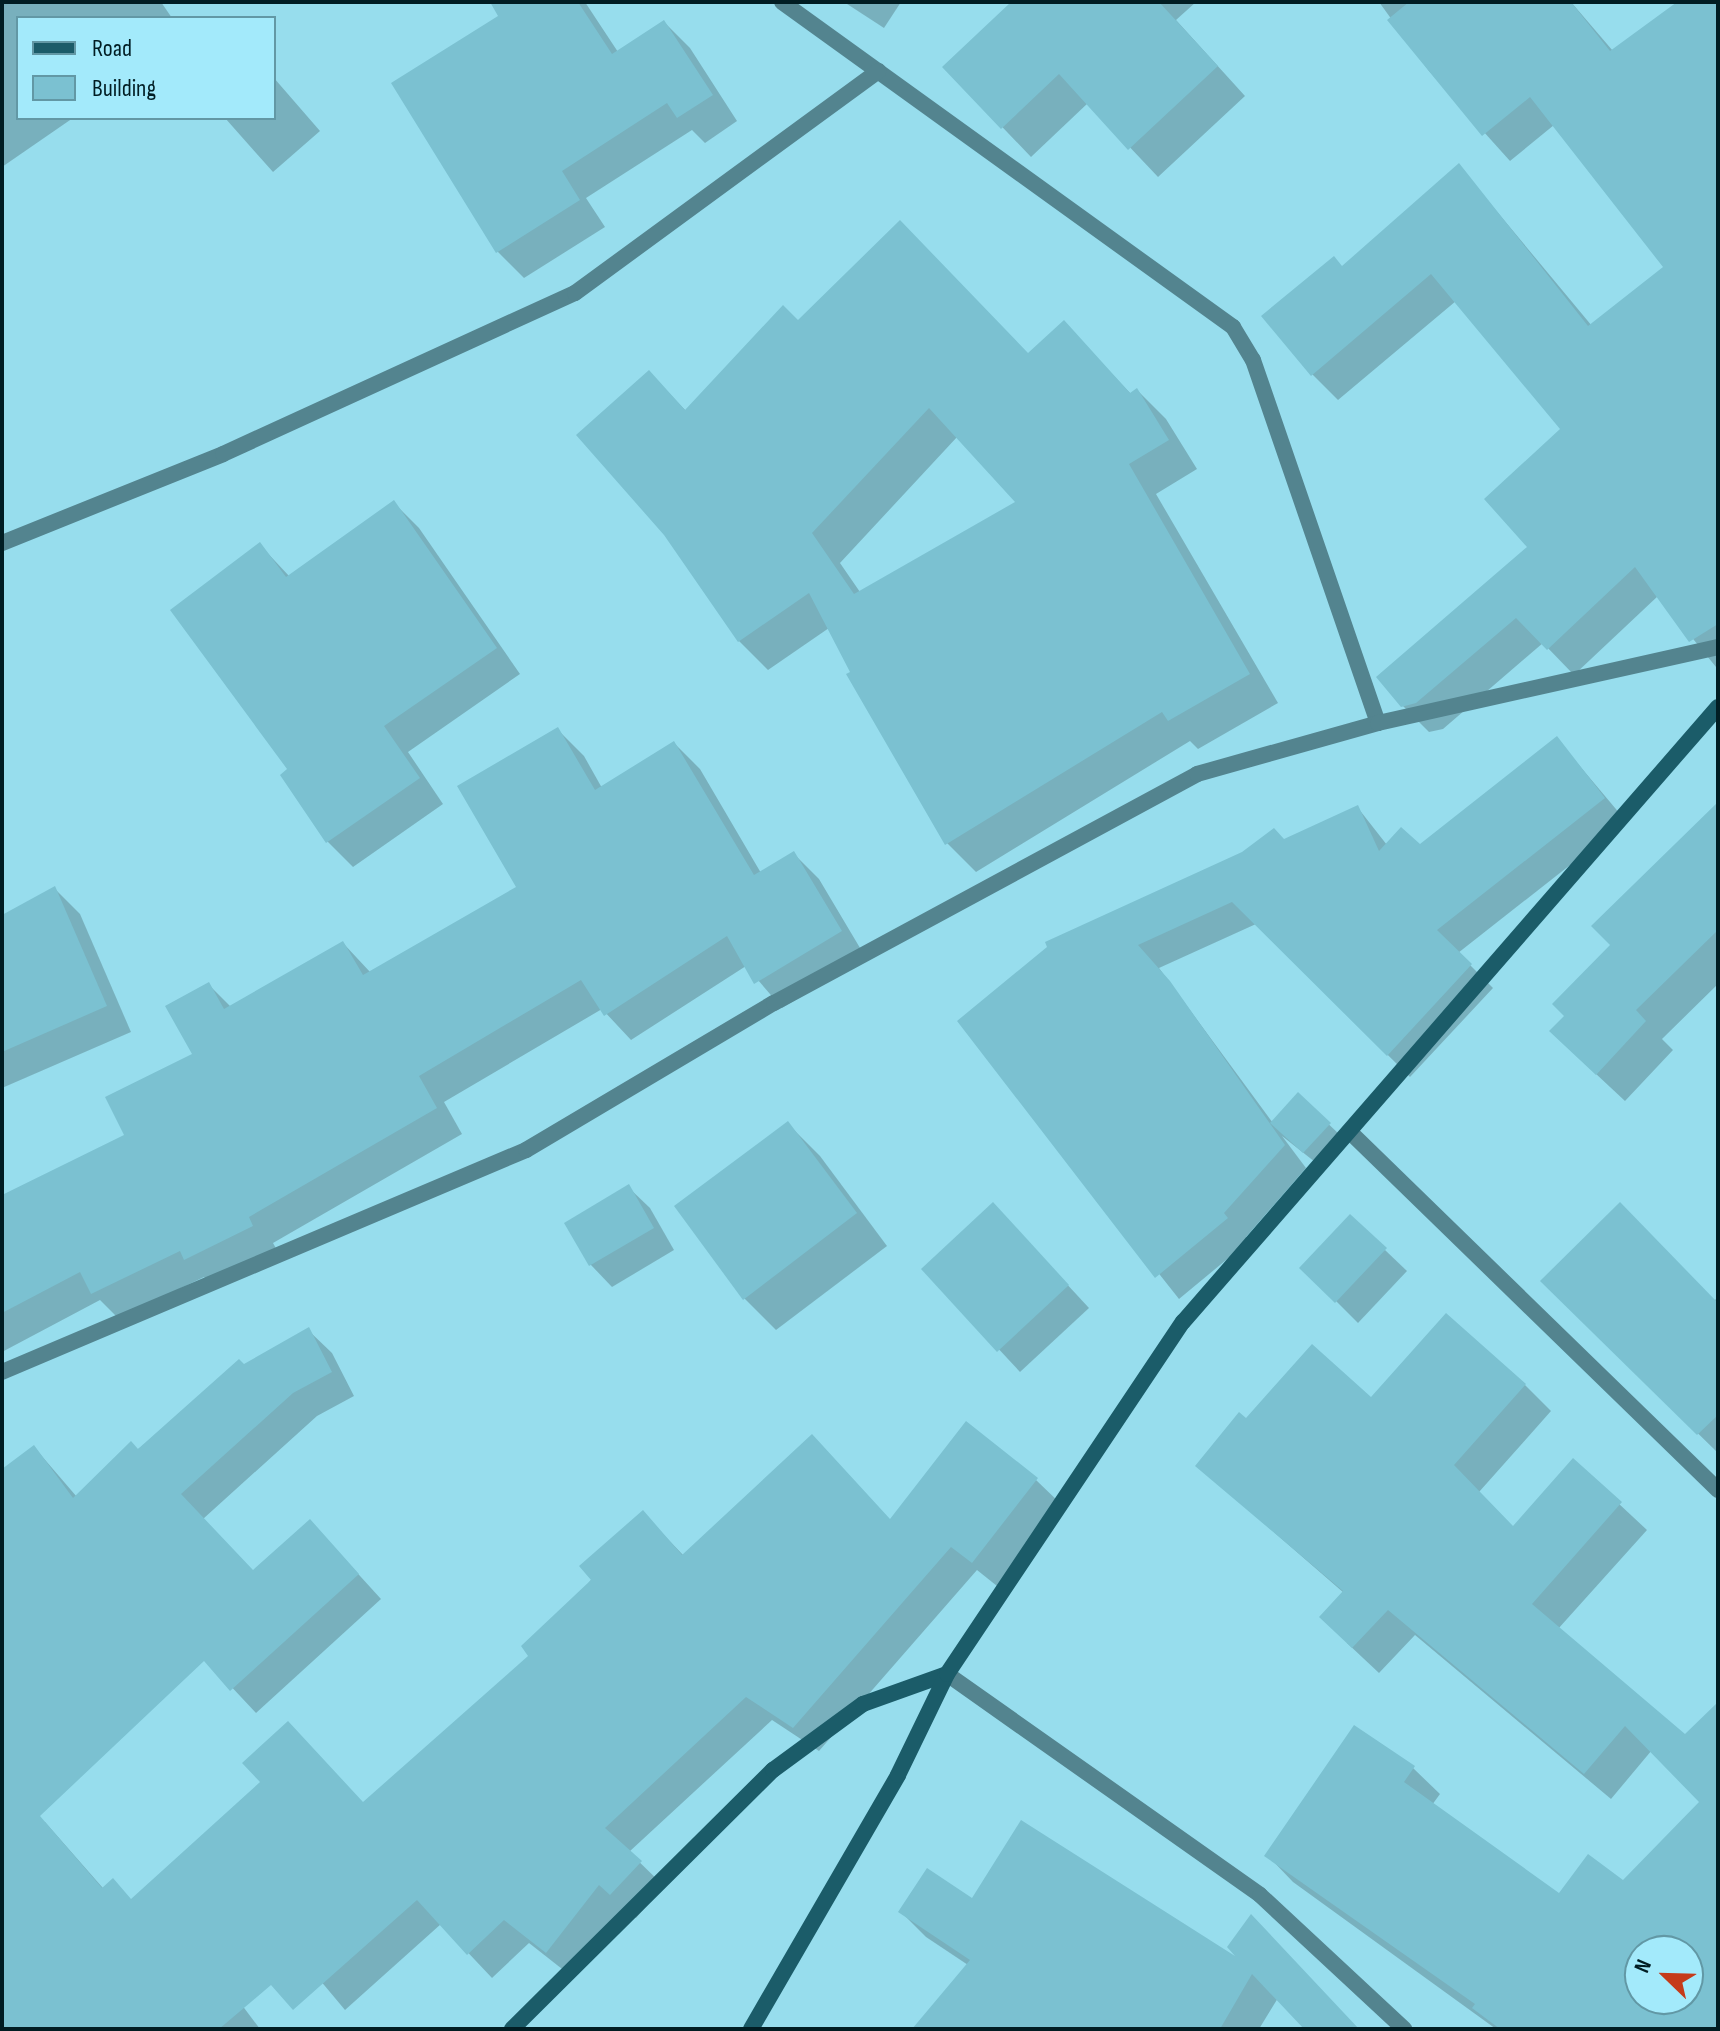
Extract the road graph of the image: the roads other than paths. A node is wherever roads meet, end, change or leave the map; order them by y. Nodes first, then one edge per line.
1 (782, 2) edge
2 (878, 71) junction
3 (2, 543) edge
4 (1718, 647) edge
5 (1718, 707) edge
6 (1378, 723) junction
7 (1351, 1133) junction
8 (2, 1372) edge
9 (1718, 1490) edge
10 (947, 1674) junction
11 (512, 2029) edge
12 (751, 2029) edge
13 (1404, 2029) edge

1 - 2 street
2 - 3 street
2 - 6 street
4 - 6 street
5 - 7 street
6 - 8 street
7 - 9 street
7 - 10 street
10 - 11 street
10 - 12 street
10 - 13 street

